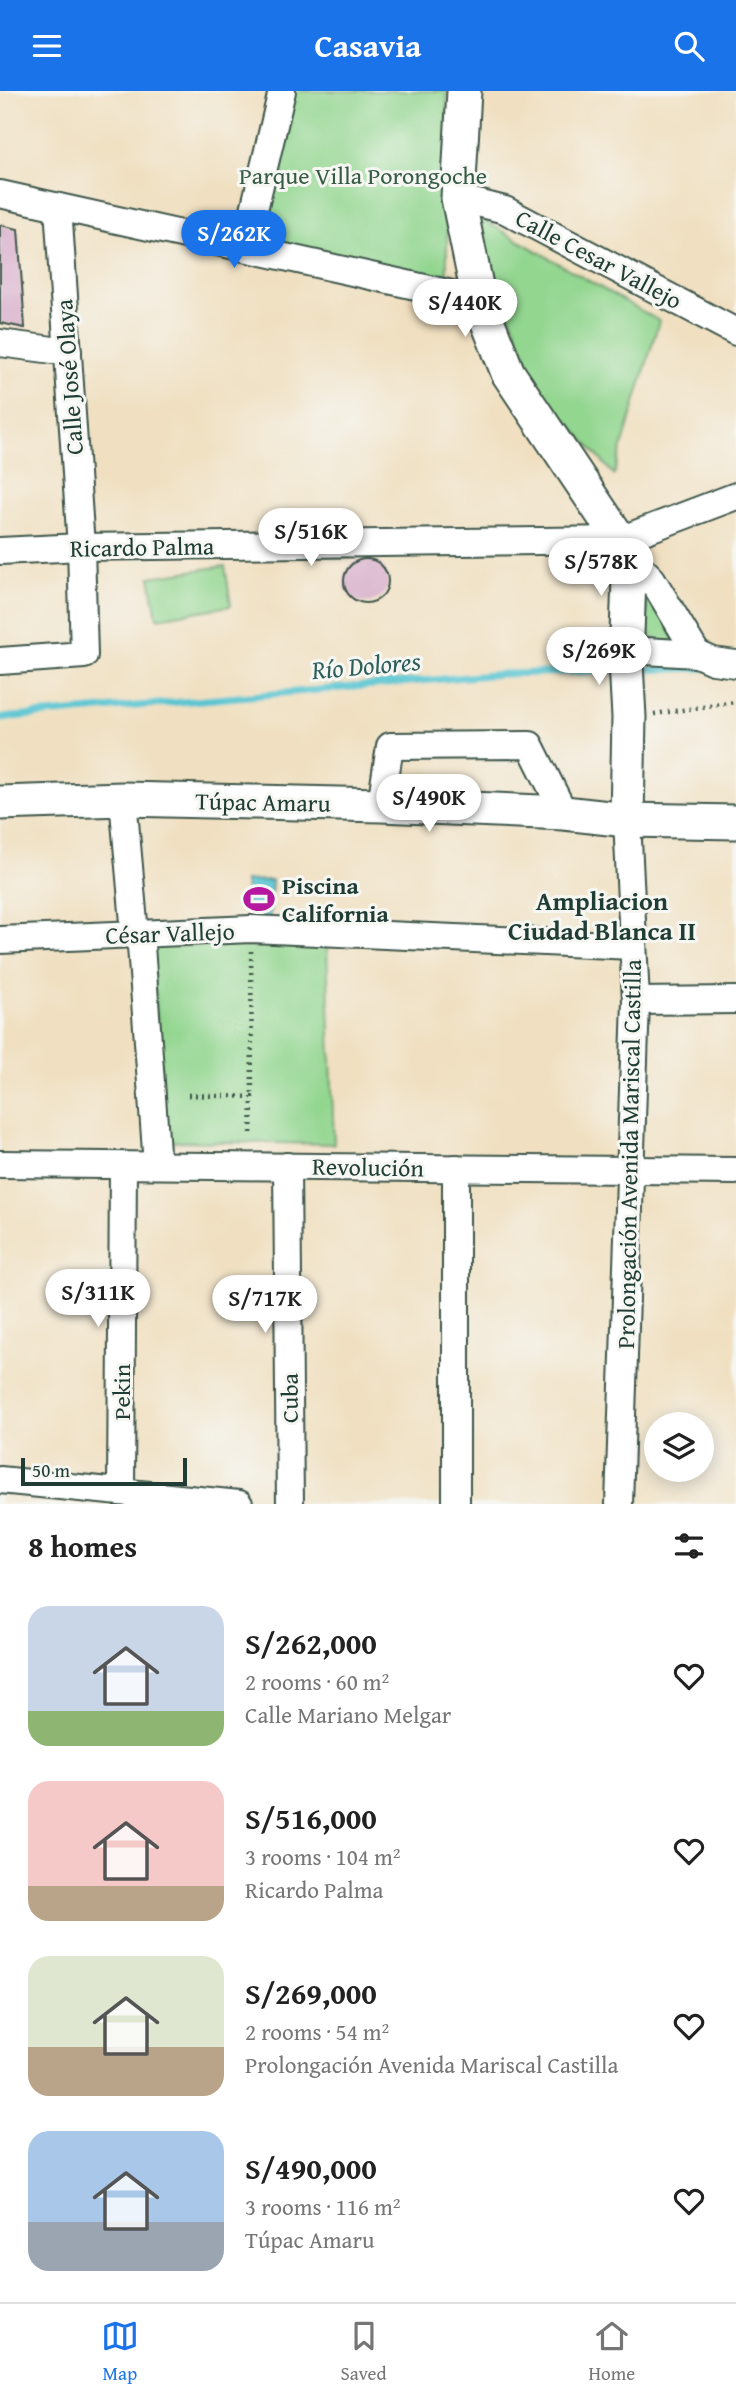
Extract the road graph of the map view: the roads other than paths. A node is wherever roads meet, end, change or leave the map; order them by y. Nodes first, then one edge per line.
1 (282, 91) edge
2 (464, 91) edge
3 (0, 194) edge
4 (458, 198) junction
5 (58, 207) junction
6 (245, 248) junction
7 (479, 300) junction
8 (736, 332) edge
9 (0, 343) edge
10 (68, 352) junction
11 (736, 496) edge
12 (622, 545) junction
13 (81, 547) junction
14 (0, 551) edge
15 (697, 654) junction
16 (626, 657) junction
17 (0, 661) edge
18 (736, 664) edge
19 (123, 799) junction
20 (0, 803) edge
21 (381, 805) junction
22 (564, 813) junction
23 (627, 820) junction
24 (736, 822) edge
25 (135, 934) junction
26 (0, 940) edge
27 (633, 946) junction
28 (736, 1000) edge
29 (636, 1001) junction
30 (0, 1164) edge
31 (157, 1165) junction
32 (123, 1166) junction
33 (287, 1166) junction
34 (456, 1168) junction
35 (631, 1170) junction
36 (736, 1171) edge
37 (0, 1480) edge
38 (121, 1491) junction
39 (223, 1503) edge
40 (290, 1504) edge
41 (456, 1504) edge
42 (619, 1504) edge

1 - 6 street
2 - 4 main road, Prolongación Avenida Mariscal Castilla
3 - 5 street
4 - 7 main road, Prolongación Avenida Mariscal Castilla
4 - 8 street, Calle Cesar Vallejo
5 - 6 street
5 - 10 street, Calle José Olaya
6 - 7 street
7 - 12 main road, Prolongación Avenida Mariscal Castilla
9 - 10 street
10 - 13 street, Calle José Olaya
11 - 12 street
12 - 13 street, Ricardo Palma
12 - 15 street
12 - 16 main road, Prolongación Avenida Mariscal Castilla
13 - 14 street, Ricardo Palma
13 - 17 street, Calle José Olaya
15 - 16 street
15 - 18 street
16 - 23 main road, Prolongación Avenida Mariscal Castilla
19 - 20 main road, Túpac Amaru
19 - 21 main road, Túpac Amaru
19 - 25 street
21 - 22 main road, Túpac Amaru
21 - 22 street
22 - 23 main road, Túpac Amaru
23 - 24 main road, Túpac Amaru
23 - 27 street, Prolongación Avenida Mariscal Castilla
25 - 26 street, César Vallejo
25 - 27 street, César Vallejo
25 - 31 street
27 - 29 street, Prolongación Avenida Mariscal Castilla
28 - 29 street
29 - 35 street, Prolongación Avenida Mariscal Castilla
30 - 32 street, Revolución
31 - 32 street, Revolución
31 - 33 street, Revolución
32 - 38 street, Pekin
33 - 34 street, Revolución
33 - 40 street, Cuba
34 - 35 street, Revolución
34 - 41 street
35 - 36 street, Revolución
35 - 42 street, Prolongación Avenida Mariscal Castilla
37 - 38 street
38 - 39 street

